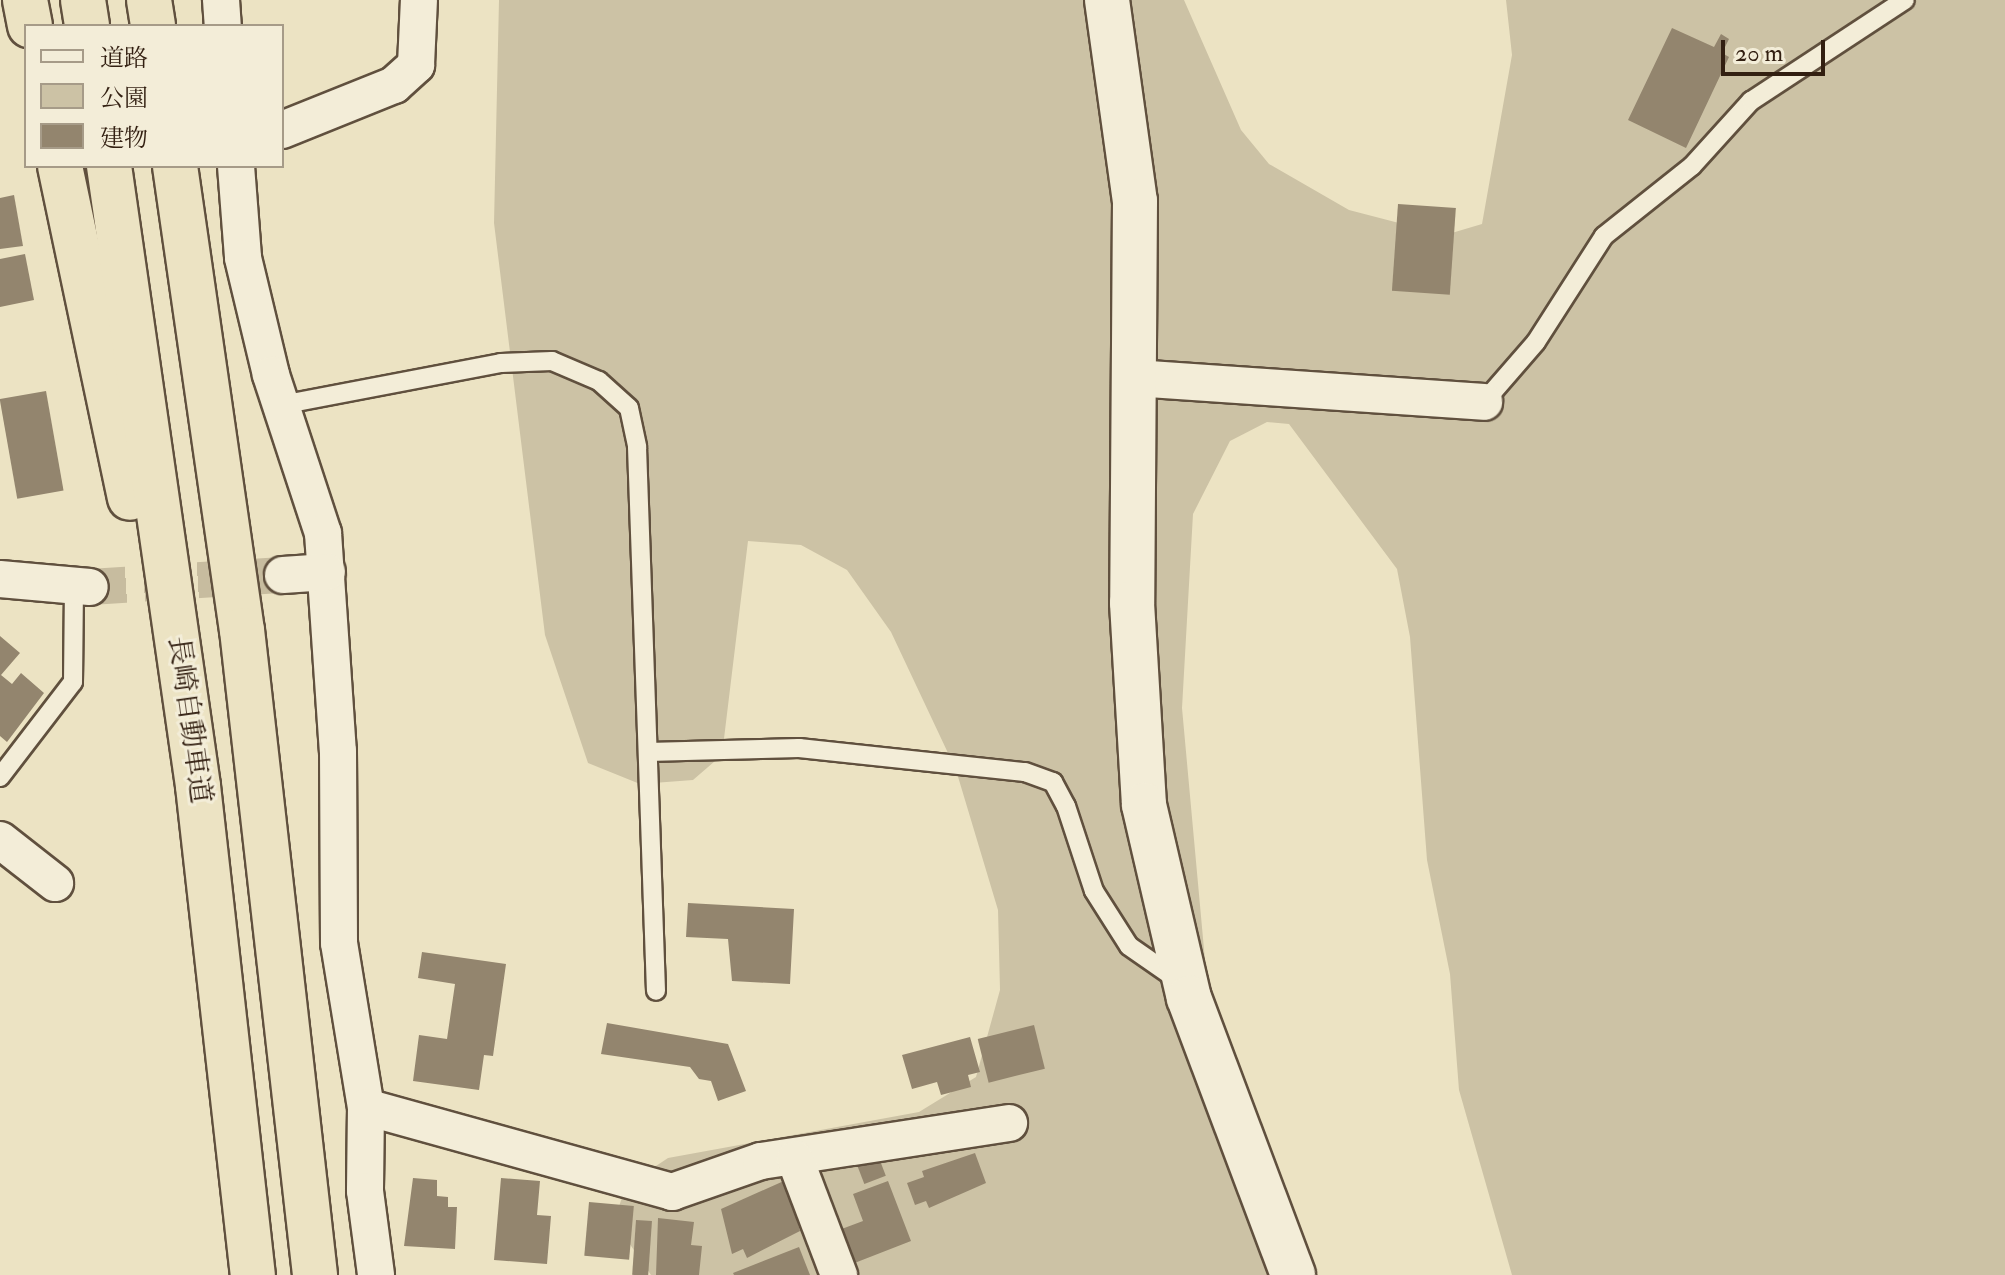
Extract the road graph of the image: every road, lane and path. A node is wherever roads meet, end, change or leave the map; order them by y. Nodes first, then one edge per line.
1 (25, 0) edge
2 (83, 0) edge
3 (149, 0) edge
4 (419, 0) edge
5 (1107, 0) edge
6 (1905, 0) edge
7 (30, 24) edge
8 (87, 24) edge
9 (153, 24) edge
10 (284, 129) edge
11 (60, 168) edge
12 (109, 168) edge
13 (175, 168) edge
14 (236, 168) edge
15 (1134, 378) junction
16 (1484, 402) joint
17 (281, 405) junction
18 (327, 572) junction
19 (283, 575) tunnel mouth
20 (0, 579) edge
21 (82, 586) joint
22 (648, 752) junction
23 (0, 777) edge
24 (0, 840) edge
25 (55, 883) dead end
26 (1186, 985) junction
27 (656, 991) dead end
28 (366, 1107) junction
29 (1009, 1123) dead end
30 (240, 1143) junction
31 (795, 1159) junction
32 (253, 1275) edge
33 (315, 1275) edge
34 (376, 1275) edge
35 (839, 1275) edge
36 (1293, 1275) edge

1 - 7 highway
2 - 8 highway
3 - 9 highway
4 - 10 street
5 - 15 street
6 - 16 lane
11 - 30 highway
12 - 30 highway, 長崎自動車道
13 - 33 highway
14 - 17 street
15 - 16 street
15 - 26 street
17 - 18 street
17 - 22 lane
18 - 19 street
18 - 28 street
20 - 21 street
21 - 23 lane
22 - 26 lane
22 - 27 lane
24 - 25 street
26 - 36 street
28 - 31 street
28 - 34 street
29 - 31 street
30 - 32 highway, 長崎自動車道
31 - 35 street

